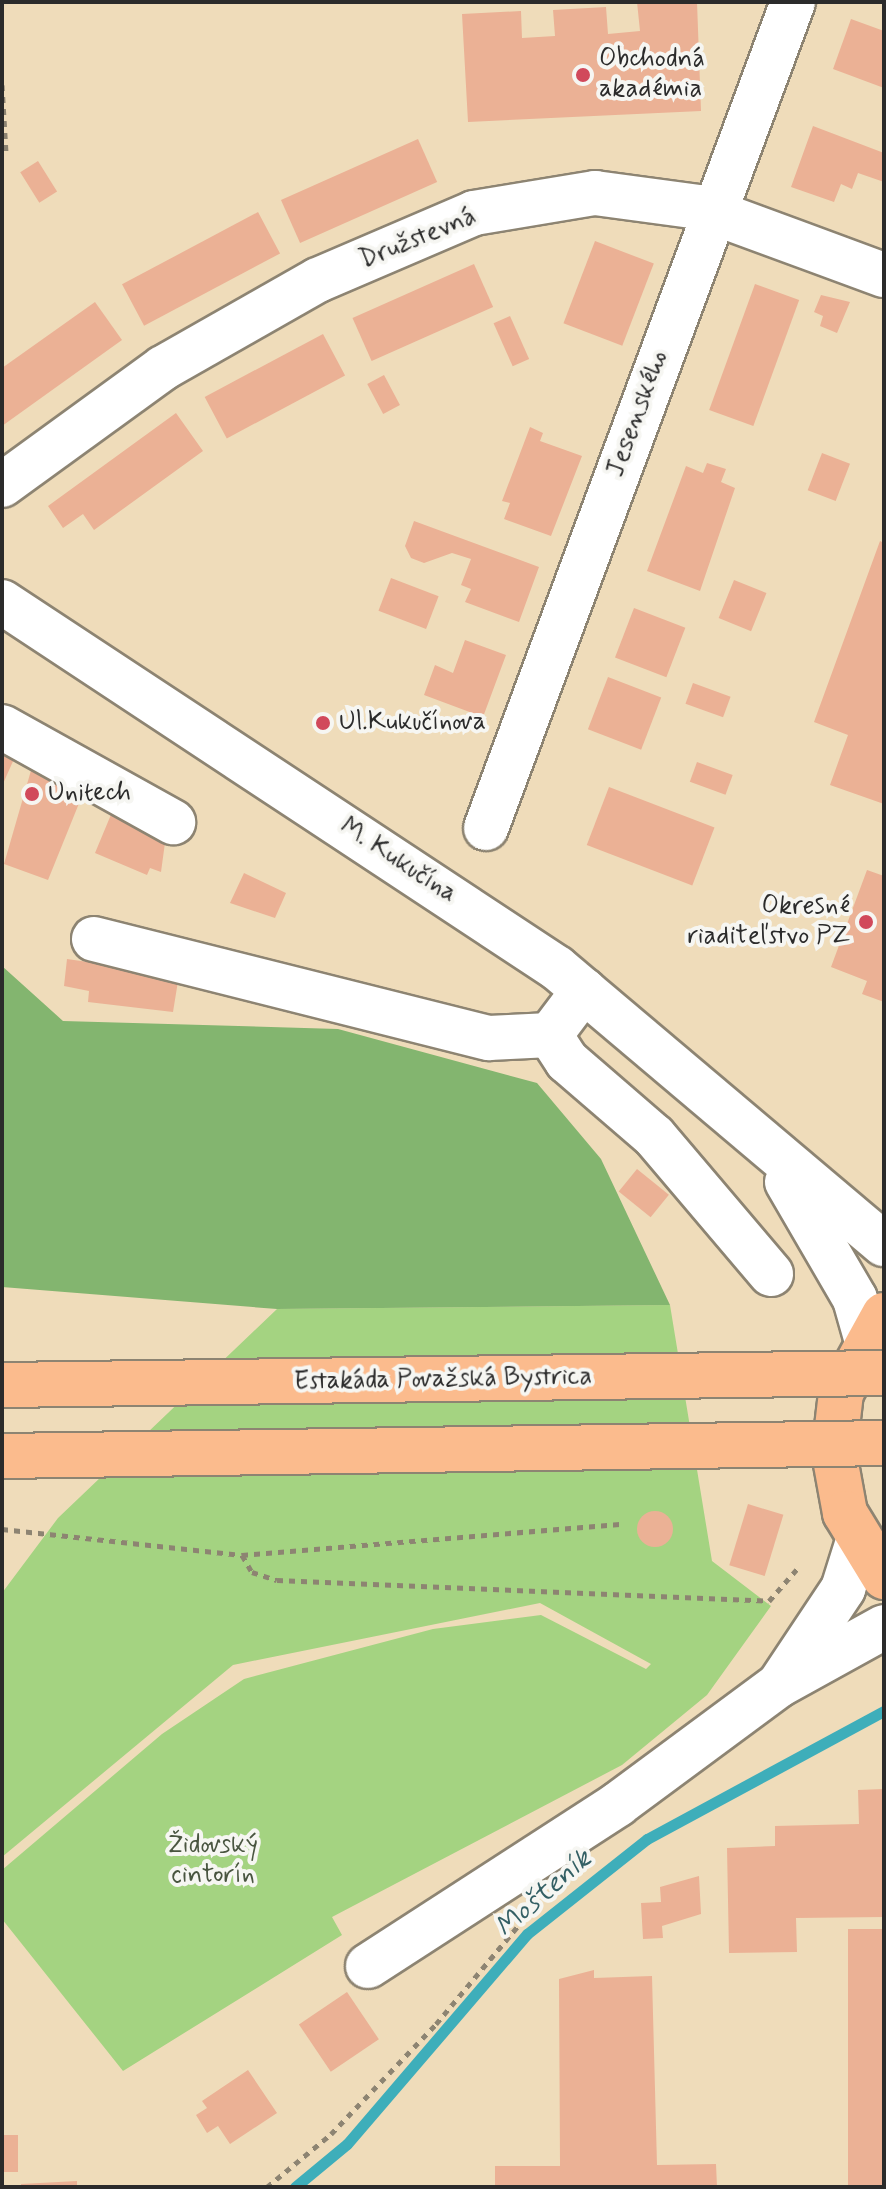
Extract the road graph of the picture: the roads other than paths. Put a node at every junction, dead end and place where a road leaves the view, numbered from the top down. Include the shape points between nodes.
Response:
1 (793, 2) edge
2 (713, 209) junction
3 (884, 275) edge
4 (2, 485) edge
5 (2, 602) edge
6 (2, 727) edge
7 (173, 822) dead end
8 (486, 828) dead end
9 (94, 939) dead end
10 (584, 990) junction
11 (550, 1035) junction
12 (769, 1153) junction
13 (884, 1244) edge
14 (771, 1274) dead end
15 (878, 1342) edge
16 (2, 1385) edge
17 (884, 1443) edge
18 (2, 1456) edge
19 (858, 1541) junction
20 (884, 1577) edge
21 (884, 1627) edge
22 (779, 1685) junction
23 (368, 1966) dead end

1 - 2 street, Jesenského
2 - 3 street, Družstevná
2 - 4 street, Družstevná via 595,193 474,213 318,280 163,368
2 - 8 street, Jesenského
5 - 10 street, M. Kukučína
6 - 7 street
9 - 11 street via 489,1038
10 - 11 street
10 - 12 street, M. Kukučína via 696,1078
11 - 14 street via 567,1061 654,1136
12 - 13 street, M. Kukučína
12 - 15 street, M. Kukučína
15 - 16 main road, Estakáda Považská Bystrica, bridge
15 - 19 main road via 835,1422 837,1484
17 - 18 main road, bridge
19 - 20 main road
19 - 22 street via 843,1589
21 - 22 street
22 - 23 street via 618,1804

